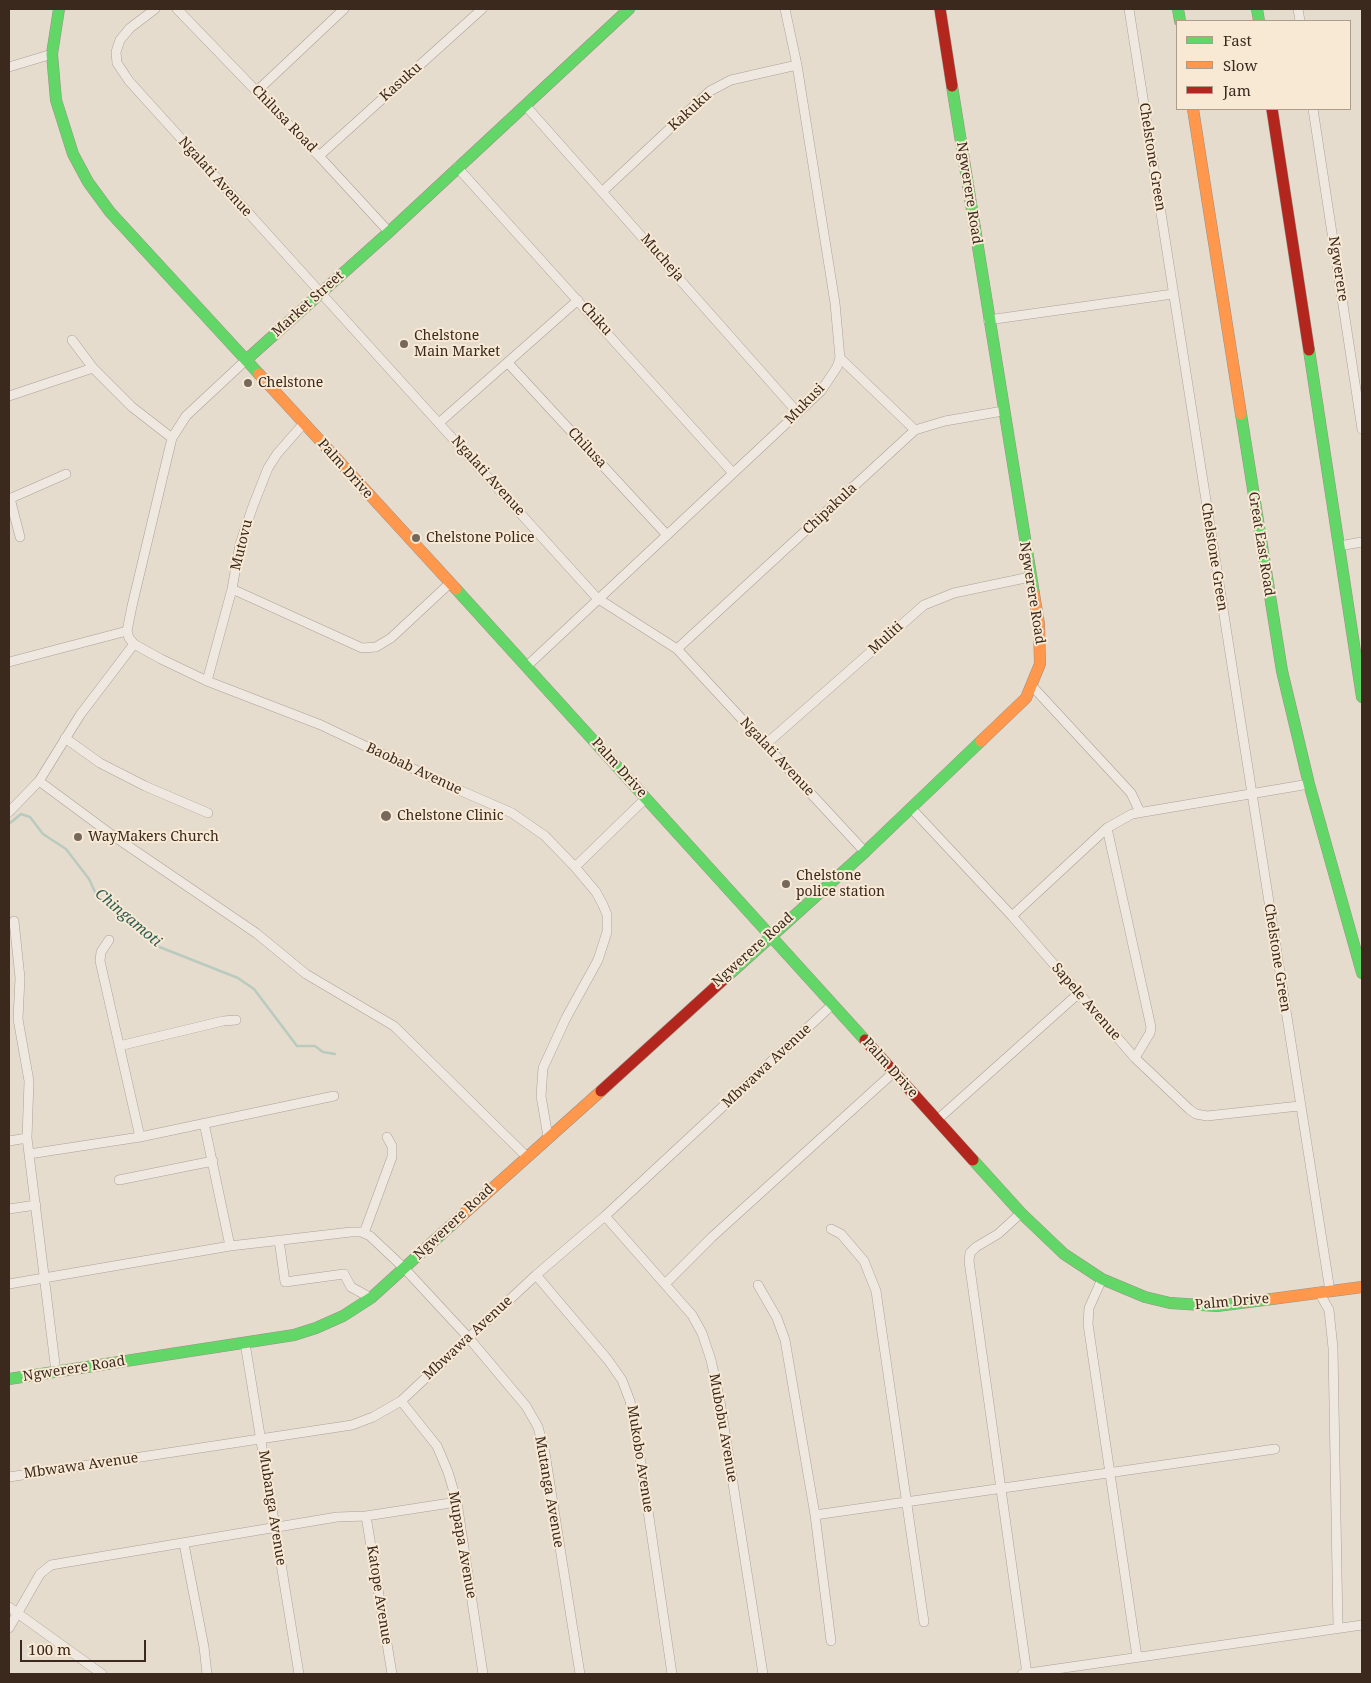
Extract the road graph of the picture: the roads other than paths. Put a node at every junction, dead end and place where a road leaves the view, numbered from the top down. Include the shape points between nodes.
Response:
1 (59, 9) edge
2 (155, 9) edge
3 (177, 9) edge
4 (344, 9) edge
5 (482, 9) edge
6 (629, 9) edge
7 (785, 9) edge
8 (940, 9) edge
9 (1129, 9) edge
10 (52, 54) junction
11 (797, 65) junction
12 (9, 67) edge
13 (257, 91) junction
14 (526, 105) junction
15 (1193, 110) edge
16 (1272, 110) edge
17 (1313, 110) edge
18 (319, 156) junction
19 (457, 167) junction
20 (603, 191) junction
21 (389, 232) junction
22 (321, 292) junction
23 (1173, 294) junction
24 (578, 300) junction
25 (988, 320) junction
26 (72, 340) dead end
27 (840, 358) junction
28 (246, 360) junction
29 (508, 363) junction
30 (93, 368) junction
31 (9, 396) edge
32 (1003, 411) junction
33 (798, 413) junction
34 (440, 422) junction
35 (304, 423) junction
36 (1362, 429) edge
37 (915, 430) junction
38 (172, 438) junction
39 (734, 473) junction
40 (66, 474) dead end
41 (10, 498) edge
42 (666, 534) junction
43 (20, 537) dead end
44 (1362, 542) edge
45 (1339, 546) junction
46 (1030, 577) junction
47 (449, 584) junction
48 (232, 589) junction
49 (597, 598) junction
50 (127, 631) junction
51 (134, 644) junction
52 (677, 649) junction
53 (9, 662) edge
54 (526, 666) junction
55 (207, 680) junction
56 (1032, 686) junction
57 (1362, 697) edge
58 (65, 738) junction
59 (766, 744) junction
60 (39, 781) junction
61 (1309, 784) junction
62 (1252, 793) junction
63 (646, 798) junction
64 (910, 808) junction
65 (9, 812) edge
66 (1140, 812) junction
67 (208, 813) dead end
68 (1108, 828) junction
69 (864, 852) junction
70 (575, 867) junction
71 (1012, 916) junction
72 (14, 921) dead end
73 (770, 935) junction
74 (108, 940) dead end
75 (1362, 973) edge
76 (1079, 993) junction
77 (832, 1006) junction
78 (14, 1018) edge
79 (236, 1020) dead end
80 (119, 1046) junction
81 (1135, 1058) junction
82 (894, 1072) junction
83 (334, 1096) dead end
84 (1299, 1106) junction
85 (937, 1120) junction
86 (204, 1123) junction
87 (140, 1137) junction
88 (387, 1137) dead end
89 (548, 1137) junction
90 (27, 1138) junction
91 (9, 1141) edge
92 (30, 1154) junction
93 (526, 1156) junction
94 (213, 1161) junction
95 (119, 1180) dead end
96 (36, 1205) junction
97 (9, 1209) edge
98 (1021, 1213) junction
99 (605, 1216) junction
100 (831, 1229) dead end
101 (364, 1233) junction
102 (279, 1240) junction
103 (230, 1246) junction
104 (404, 1268) junction
105 (536, 1275) junction
106 (46, 1279) junction
107 (1102, 1279) junction
108 (666, 1283) junction
109 (9, 1284) edge
110 (758, 1284) dead end
111 (1362, 1287) edge
112 (1325, 1292) junction
113 (370, 1298) junction
114 (468, 1338) junction
115 (245, 1343) junction
116 (56, 1372) junction
117 (9, 1379) edge
118 (401, 1401) junction
119 (261, 1440) junction
120 (1275, 1449) dead end
121 (1111, 1472) junction
122 (9, 1476) edge
123 (1002, 1488) junction
124 (457, 1502) junction
125 (907, 1502) junction
126 (815, 1515) junction
127 (366, 1516) junction
128 (275, 1528) junction
129 (184, 1544) junction
130 (9, 1608) edge
131 (18, 1614) junction
132 (924, 1622) dead end
133 (1362, 1624) edge
134 (9, 1628) edge
135 (1338, 1628) junction
136 (831, 1641) dead end
137 (1137, 1657) junction
138 (102, 1674) edge
139 (207, 1674) edge
140 (298, 1674) edge
141 (392, 1674) edge
142 (483, 1674) edge
143 (580, 1674) edge
144 (672, 1674) edge
145 (763, 1674) edge
146 (1025, 1674) edge

1 - 10 street, Palm Drive
2 - 22 street, Ngalati Avenue via 120,40 117,63 129,81
3 - 13 street, Chilusa Road
4 - 13 street
5 - 18 street, Kasuku
6 - 14 street, Market Street
7 - 11 street
8 - 25 street, Ngwerere Road
9 - 23 street, Chelstone Green
10 - 12 street
10 - 28 street, Palm Drive via 56,100 62,124 88,182 110,212
11 - 20 street, Kakuku via 731,80 710,91
11 - 27 street via 832,285
13 - 18 street, Chilusa Road
14 - 19 street, Market Street
14 - 20 street, Mucheja
15 - 61 street, Great East Road via 1281,661
16 - 45 street
17 - 36 street, Ngwerere
18 - 21 street, Chilusa Road
19 - 21 street, Market Street
19 - 24 street, Chiku
20 - 33 street, Mucheja
21 - 22 street, Market Street
22 - 28 street, Market Street
22 - 34 street, Ngalati Avenue
23 - 25 street
23 - 62 street, Chelstone Green
24 - 29 street
24 - 39 street, Chiku
25 - 32 street, Ngwerere Road
26 - 30 street
27 - 33 street, Mukusi via 821,391
27 - 37 street
28 - 35 street, Palm Drive
28 - 38 street, Market Street via 186,416
29 - 34 street
29 - 42 street, Chilusa
30 - 31 street
30 - 38 street via 132,407
32 - 37 street, Chipakula
32 - 46 street, Ngwerere Road
33 - 39 street, Mukusi
34 - 49 street, Ngalati Avenue
35 - 47 street, Palm Drive
35 - 48 street, Mutovu via 268,468 240,544
37 - 52 street, Chipakula
38 - 50 street, Market Street
39 - 42 street, Mukusi
40 - 41 street
41 - 43 street
42 - 49 street, Mukusi
44 - 45 street
45 - 57 street
46 - 56 street, Ngwerere Road via 1041,650
46 - 59 street, Muliti via 954,593 924,605
47 - 48 street via 391,638 376,647 362,648
47 - 54 street, Palm Drive
48 - 55 street, Mutovu
49 - 52 street, Ngalati Avenue
49 - 54 street, Mukusi
50 - 51 street
50 - 53 street
51 - 55 street, Baobab Avenue
51 - 58 street
52 - 59 street, Ngalati Avenue
54 - 63 street, Palm Drive
55 - 70 street, Baobab Avenue via 321,725 512,813 545,836
56 - 64 street, Ngwerere Road via 1026,698
56 - 66 street via 1131,793
58 - 60 street
58 - 67 street via 145,786
59 - 69 street, Ngalati Avenue
60 - 65 street
60 - 93 street via 256,933 306,974 394,1026
61 - 62 street
61 - 75 street, Great East Road
62 - 66 street
62 - 84 street, Chelstone Green
63 - 70 street
63 - 73 street, Palm Drive
64 - 69 street, Ngwerere Road
64 - 71 street, Sapele Avenue
66 - 68 street
68 - 71 street
68 - 81 street via 1151,1027
69 - 73 street, Ngwerere Road
70 - 89 street, Baobab Avenue via 603,904 607,932 598,960 543,1068 541,1096
71 - 76 street, Sapele Avenue
72 - 78 street via 20,978
73 - 77 street, Palm Drive
73 - 89 street, Ngwerere Road
74 - 80 street via 100,961
76 - 81 street, Sapele Avenue
76 - 85 street
77 - 82 street, Palm Drive
77 - 99 street, Mbwawa Avenue
78 - 90 street via 28,1080
79 - 80 street
80 - 87 street
81 - 84 street, Sapele Avenue via 1189,1110 1201,1116
82 - 85 street, Palm Drive
82 - 108 street via 712,1237
83 - 86 street
84 - 112 street, Chelstone Green
85 - 98 street, Palm Drive
86 - 87 street
86 - 94 street
87 - 92 street
88 - 101 street via 392,1146 392,1157
89 - 93 street, Ngwerere Road
90 - 91 street
90 - 92 street
92 - 96 street
93 - 104 street, Ngwerere Road
94 - 95 street
94 - 103 street
96 - 97 street
96 - 106 street
98 - 107 street, Palm Drive via 1064,1254
98 - 123 street via 998,1234 976,1247 970,1253 969,1261
99 - 105 street, Mbwawa Avenue
99 - 108 street, Mubobu Avenue
100 - 125 street via 841,1234 854,1248 874,1284
101 - 102 street
101 - 104 street, Mutanga Avenue
102 - 103 street
102 - 113 street via 285,1282 344,1274 351,1287
103 - 106 street
104 - 113 street, Ngwerere Road
104 - 114 street, Mutanga Avenue
105 - 114 street, Mbwawa Avenue
105 - 144 street, Mukobo Avenue via 608,1360 622,1380 630,1401
106 - 109 street
106 - 116 street
107 - 112 street, Palm Drive via 1145,1297 1187,1306 1216,1306
107 - 121 street via 1089,1308 1088,1324
108 - 145 street, Mubobu Avenue via 692,1315 711,1360
110 - 126 street via 785,1340
111 - 112 street, Palm Drive
112 - 135 street, Chelstone Green via 1333,1348
113 - 115 street, Ngwerere Road via 343,1316 316,1328
114 - 118 street, Mbwawa Avenue
114 - 143 street, Mutanga Avenue via 526,1406 538,1427 545,1453
115 - 116 street, Ngwerere Road
115 - 119 street, Mubanga Avenue
116 - 117 street, Ngwerere Road
118 - 119 street, Mbwawa Avenue via 352,1425
118 - 124 street, Mupapa Avenue via 437,1446
119 - 122 street, Mbwawa Avenue
119 - 128 street, Mubanga Avenue
120 - 121 street
121 - 123 street
121 - 137 street
123 - 125 street
123 - 146 street
124 - 127 street
124 - 142 street, Mupapa Avenue
125 - 126 street
125 - 132 street
126 - 136 street
127 - 128 street via 337,1517
127 - 141 street, Katope Avenue
128 - 129 street
128 - 140 street, Mubanga Avenue
129 - 131 street via 51,1565 40,1574
129 - 139 street
130 - 131 street
131 - 134 street
131 - 138 street
133 - 135 street
135 - 137 street
137 - 146 street

